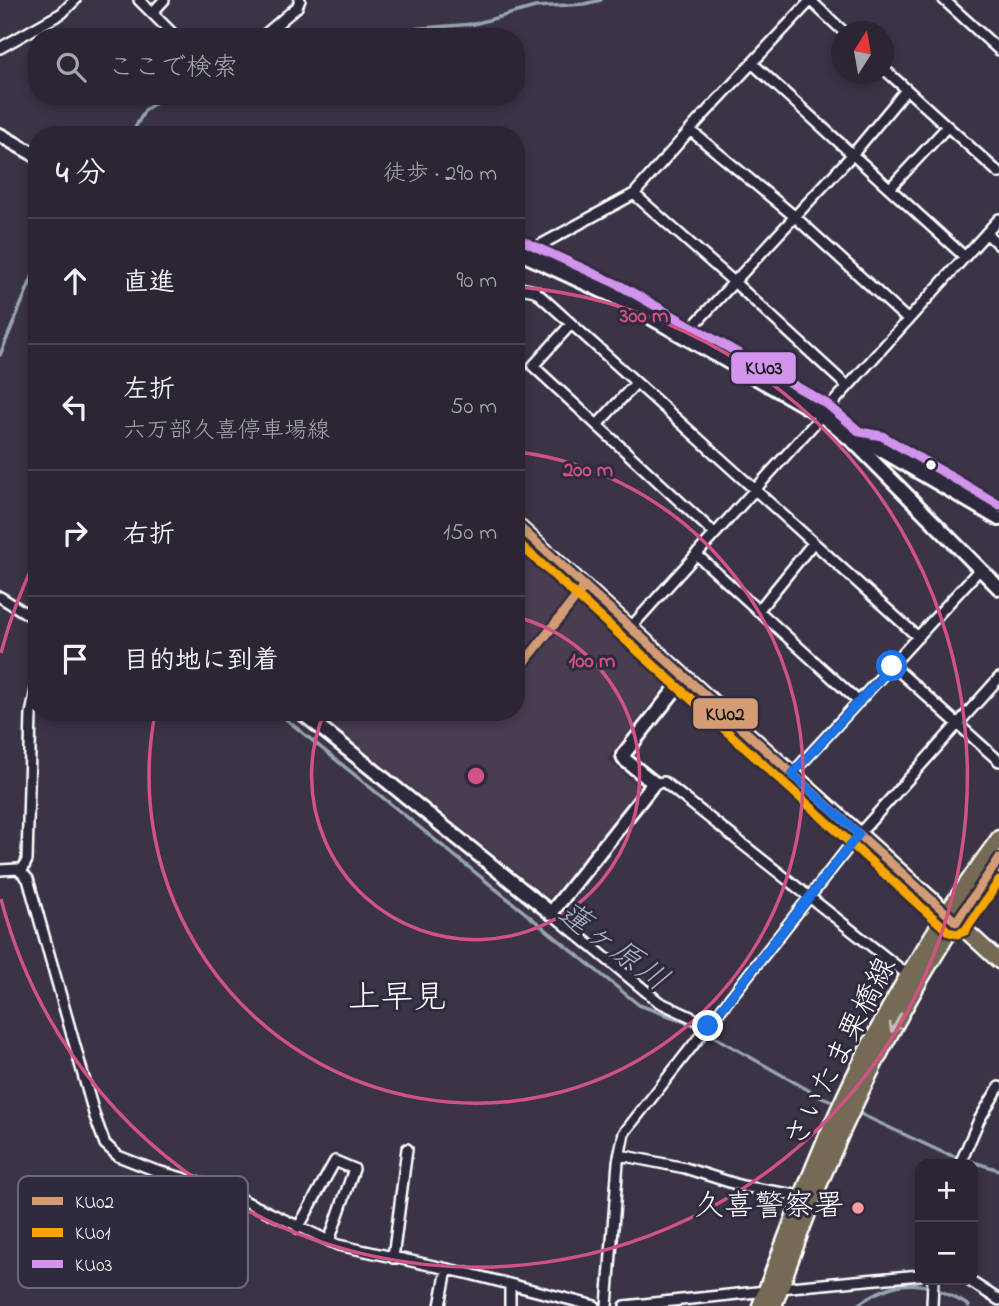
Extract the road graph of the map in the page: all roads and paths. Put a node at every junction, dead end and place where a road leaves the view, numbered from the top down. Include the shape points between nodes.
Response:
1 (75, 0) edge
2 (139, 0) edge
3 (164, 0) edge
4 (300, 0) edge
5 (811, 0) edge
6 (944, 0) edge
7 (153, 12) junction
8 (833, 21) edge
9 (35, 28) edge
10 (168, 28) edge
11 (272, 28) edge
12 (28, 32) edge
13 (0, 48) edge
14 (999, 50) edge
15 (752, 64) junction
16 (894, 79) edge
17 (906, 90) junction
18 (947, 127) junction
19 (690, 130) junction
20 (0, 135) edge
21 (28, 151) edge
22 (853, 154) junction
23 (999, 173) edge
24 (891, 187) junction
25 (634, 194) junction
26 (794, 216) junction
27 (999, 219) edge
28 (986, 233) junction
29 (999, 245) edge
30 (525, 250) edge
31 (525, 255) edge
32 (965, 257) junction
33 (734, 282) junction
34 (525, 289) edge
35 (908, 320) junction
36 (571, 324) junction
37 (684, 336) junction
38 (636, 383) junction
39 (847, 386) junction
40 (821, 415) junction
41 (597, 425) junction
42 (855, 443) junction
43 (754, 490) junction
44 (999, 519) edge
45 (525, 532) edge
46 (715, 534) junction
47 (813, 543) junction
48 (696, 554) junction
49 (980, 569) junction
50 (999, 588) edge
51 (0, 597) edge
52 (758, 611) junction
53 (28, 614) edge
54 (631, 627) junction
55 (918, 637) junction
56 (892, 666) junction
57 (685, 677) junction
58 (999, 678) edge
59 (859, 702) junction
60 (31, 721) edge
61 (312, 721) edge
62 (958, 724) junction
63 (999, 761) edge
64 (792, 774) junction
65 (654, 783) junction
66 (859, 834) junction
67 (999, 838) edge
68 (999, 859) edge
69 (0, 870) edge
70 (22, 871) junction
71 (808, 896) junction
72 (551, 913) junction
73 (952, 917) junction
74 (999, 961) edge
75 (908, 975) junction
76 (707, 1026) junction
77 (999, 1087) edge
78 (407, 1149) dead end
79 (620, 1155) junction
80 (962, 1159) edge
81 (176, 1176) edge
82 (802, 1196) junction
83 (248, 1203) edge
84 (298, 1228) junction
85 (329, 1241) junction
86 (393, 1258) junction
87 (447, 1269) junction
88 (915, 1275) edge
89 (510, 1285) junction
90 (933, 1285) edge
91 (976, 1285) edge
92 (780, 1288) junction
93 (765, 1291) junction
94 (999, 1300) edge
95 (440, 1306) edge
96 (510, 1306) edge
97 (595, 1306) edge
98 (607, 1306) edge
99 (625, 1306) edge
100 (760, 1306) edge
101 (774, 1306) edge
102 (932, 1306) edge

1 - 9 street
2 - 7 street
3 - 7 street
4 - 11 street
5 - 8 street
5 - 15 street
6 - 14 street
7 - 10 street
12 - 13 street
15 - 19 street
15 - 22 street
16 - 17 street
17 - 18 street
17 - 22 street
18 - 23 street
18 - 24 street
19 - 25 street
19 - 26 street
20 - 21 street
22 - 24 street
22 - 26 street
24 - 32 street
25 - 30 street
25 - 33 street
26 - 33 street
26 - 35 street
27 - 28 street
28 - 29 street
28 - 32 street
31 - 37 street via 602,290
32 - 35 street
33 - 37 street
33 - 39 street
34 - 36 street via 535,291
35 - 39 street
36 - 38 street
36 - 41 street via 533,366
37 - 40 street
38 - 41 street
38 - 43 street
39 - 40 street
40 - 42 street
40 - 43 street
41 - 46 street
42 - 44 street via 876,447
42 - 49 street
43 - 46 street
43 - 47 street
45 - 54 street
46 - 48 street
47 - 52 street
47 - 55 street
48 - 52 street
48 - 54 street
49 - 50 street
49 - 55 street
51 - 53 street
52 - 59 street
54 - 57 street
55 - 56 street
56 - 59 street
56 - 62 street
57 - 64 street
57 - 65 street via 623,755
58 - 62 street
59 - 64 street
60 - 70 street via 27,860
61 - 72 street
62 - 63 street
62 - 66 street
64 - 66 street
65 - 71 street via 664,782
65 - 72 street
66 - 71 street
66 - 73 street
67 - 73 main road, さいたま栗橋線
68 - 73 main road, さいたま栗橋線
69 - 70 street
70 - 81 street via 105,1144 118,1156
71 - 75 street
71 - 76 street
72 - 76 street via 659,1002
73 - 74 main road
73 - 75 main road, さいたま栗橋線
73 -> 92 main road, さいたま栗橋線 via 857,1100
75 - 82 main road, さいたま栗橋線 via 878,1027
76 - 79 street via 624,1133
77 - 80 street
78 - 86 street
79 - 82 street
79 - 98 street
82 - 93 main road, さいたま栗橋線
83 - 84 street
84 - 85 street
84 - 85 street via 335,1161 354,1169
85 - 86 street
86 - 87 street
87 - 89 street
87 - 95 street
88 - 92 street
89 - 96 street
89 - 97 street
90 - 102 street
91 - 94 street
92 - 93 street
92 - 101 main road, さいたま栗橋線
93 - 99 street
93 - 100 main road, さいたま栗橋線

